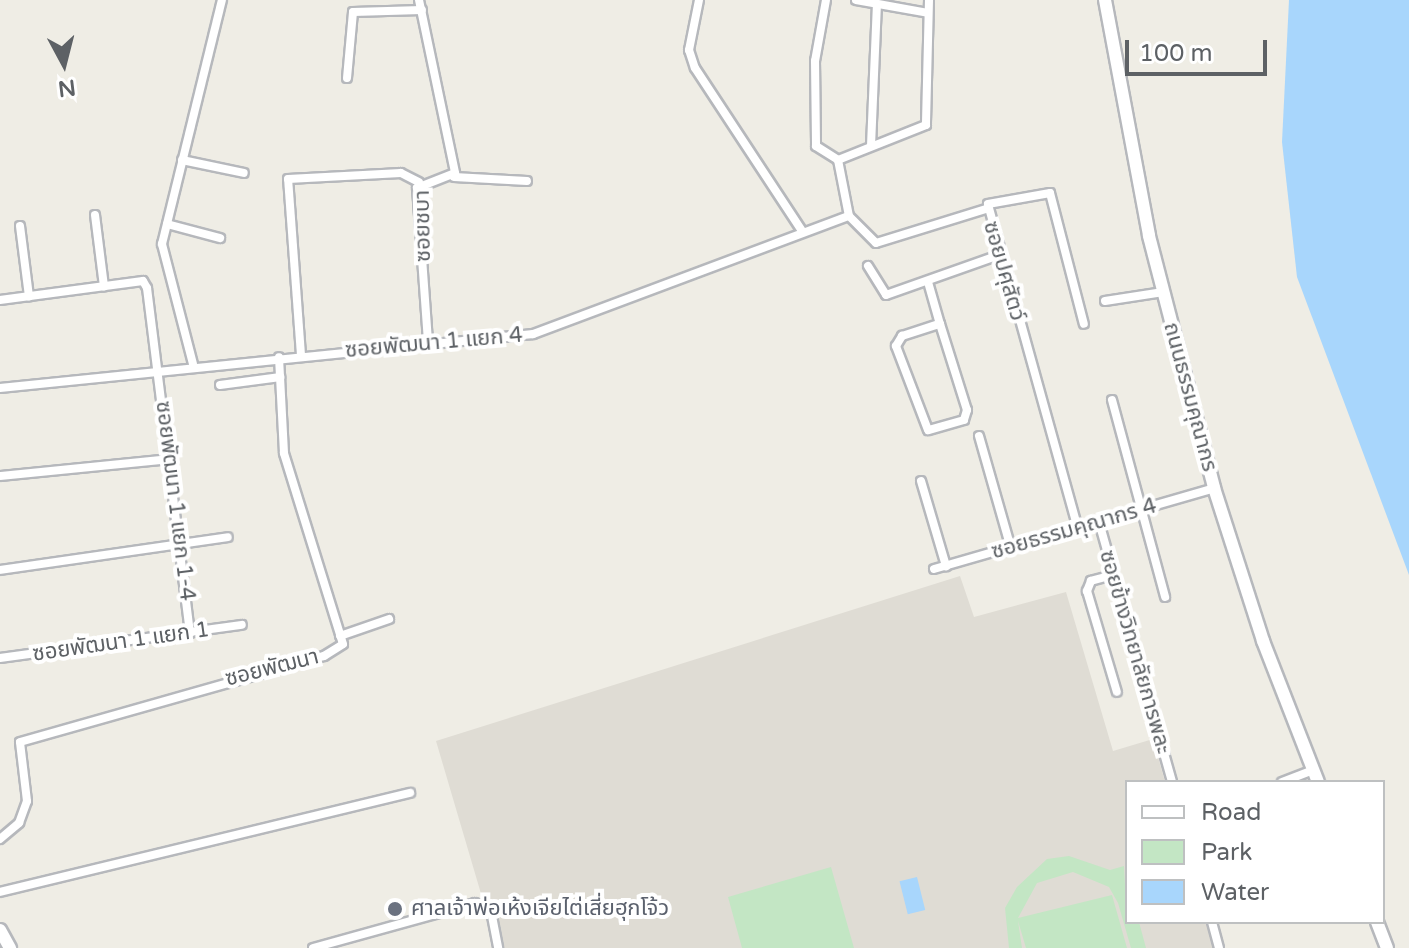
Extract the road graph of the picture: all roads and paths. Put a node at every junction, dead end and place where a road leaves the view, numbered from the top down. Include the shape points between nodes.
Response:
1 (222, 0) edge
2 (419, 0) edge
3 (699, 0) edge
4 (826, 0) edge
5 (856, 0) edge
6 (929, 0) edge
7 (1105, 0) edge
8 (877, 4) junction
9 (422, 10) junction
10 (928, 13) junction
11 (347, 78) dead end
12 (871, 146) junction
13 (182, 160) junction
14 (838, 160) junction
15 (244, 173) dead end
16 (454, 177) junction
17 (527, 181) dead end
18 (419, 182) junction
19 (986, 209) junction
20 (95, 215) dead end
21 (849, 216) junction
22 (167, 224) junction
23 (20, 226) dead end
24 (802, 231) junction
25 (220, 238) dead end
26 (999, 255) junction
27 (868, 266) dead end
28 (928, 282) junction
29 (104, 286) junction
30 (1163, 292) junction
31 (29, 296) junction
32 (0, 300) edge
33 (1105, 301) dead end
34 (940, 324) junction
35 (1084, 324) dead end
36 (428, 342) junction
37 (301, 355) junction
38 (279, 357) junction
39 (193, 364) junction
40 (158, 369) junction
41 (280, 377) junction
42 (220, 385) dead end
43 (0, 388) edge
44 (1112, 400) dead end
45 (979, 436) dead end
46 (169, 459) junction
47 (0, 476) edge
48 (921, 481) dead end
49 (1214, 488) junction
50 (1140, 511) junction
51 (1099, 522) junction
52 (1078, 529) junction
53 (228, 537) dead end
54 (182, 544) junction
55 (1011, 548) junction
56 (946, 566) junction
57 (934, 569) dead end
58 (0, 570) edge
59 (1113, 575) junction
60 (1165, 597) dead end
61 (389, 619) dead end
62 (242, 625) dead end
63 (190, 633) junction
64 (340, 636) junction
65 (0, 658) edge
66 (1117, 692) dead end
67 (1316, 776) edge
68 (1171, 780) edge
69 (1293, 780) edge
70 (410, 793) dead end
71 (0, 839) edge
72 (0, 892) edge
73 (1213, 924) edge
74 (1378, 924) edge
75 (0, 930) edge
76 (10, 948) edge
77 (313, 948) edge
78 (498, 948) edge
79 (1219, 948) edge
80 (1387, 948) edge

1 - 13 street
2 - 9 street, ซอยชบา
3 - 24 street via 689,50 695,68
4 - 14 street via 815,61 816,146
5 - 8 street
6 - 10 street
7 - 30 street, ถนนธรรมคุณากร
8 - 10 street
8 - 12 street
9 - 11 street via 353,12
9 - 16 street, ซอยชบา
10 - 12 street via 926,125
12 - 14 street
13 - 15 street
13 - 22 street
14 - 21 street
16 - 17 street
16 - 18 street, ซอยชบา
18 - 36 street, ซอยชบา
18 - 37 street via 401,173 288,179
19 - 21 street via 876,243
19 - 26 street, ซอยปศุสัตว์
19 - 35 street, ซอยปศุสัตว์ via 992,202 1050,193
20 - 29 street
21 - 24 street, ซอยพัฒนา 1 แยก 4
22 - 25 street
22 - 39 street via 164,260
23 - 31 street
24 - 36 street, ซอยพัฒนา 1 แยก 4 via 546,331
26 - 28 street
26 - 52 street, ซอยปศุสัตว์
27 - 28 street via 886,295
28 - 34 street
29 - 31 street
29 - 40 street, ซอยพัฒนา 1 แยก 1-4 via 143,281
30 - 33 street
30 - 49 street, ถนนธรรมคุณากร
31 - 32 street
34 - 34 street via 902,336 896,346 920,423 928,430 966,416
36 - 37 street, ซอยพัฒนา 1 แยก 4
37 - 38 street, ซอยพัฒนา 1 แยก 4
38 - 39 street, ซอยพัฒนา 1 แยก 4
38 - 41 street, ซอยพัฒนา
39 - 40 street, ซอยพัฒนา 1 แยก 4
40 - 43 street, ซอยพัฒนา 1 แยก 4
40 - 46 street, ซอยพัฒนา 1 แยก 1-4
41 - 42 street
41 - 64 street, ซอยพัฒนา via 284,453
44 - 50 street
45 - 55 street
46 - 47 street
46 - 54 street, ซอยพัฒนา 1 แยก 1-4
48 - 56 street
49 - 50 street, ซอยธรรมคุณากร 4
49 - 67 street, ถนนธรรมคุณากร
50 - 51 street, ซอยธรรมคุณากร 4
50 - 60 street
51 - 52 street, ซอยธรรมคุณากร 4
51 - 59 street, ซอยข้างวิทยาลัยการพละ
52 - 55 street, ซอยธรรมคุณากร 4
53 - 54 street
54 - 58 street
54 - 63 street, ซอยพัฒนา 1 แยก 1-4
55 - 56 street, ซอยธรรมคุณากร 4
56 - 57 street, ซอยธรรมคุณากร 4
59 - 66 street via 1091,581 1087,591
59 - 68 street, ซอยข้างวิทยาลัยการพละ
61 - 64 street
62 - 63 street, ซอยพัฒนา 1 แยก 1
63 - 65 street, ซอยพัฒนา 1 แยก 1
64 - 71 street, ซอยพัฒนา via 343,644 324,656 20,742 27,801 19,823
67 - 69 street
70 - 72 street
73 - 79 street
74 - 80 street
75 - 76 street
77 - 78 street via 475,903 491,911

